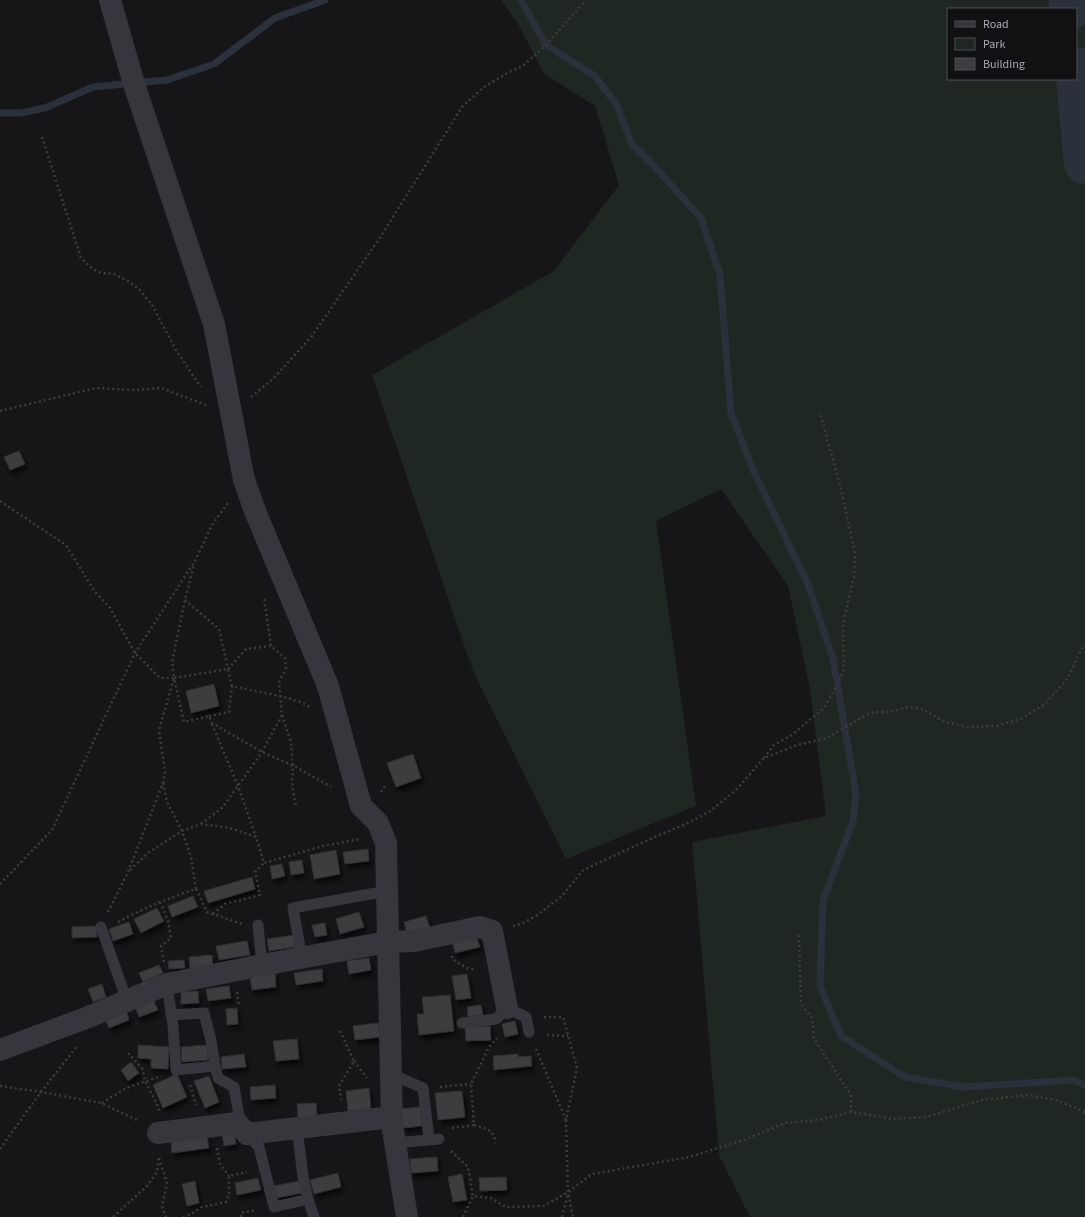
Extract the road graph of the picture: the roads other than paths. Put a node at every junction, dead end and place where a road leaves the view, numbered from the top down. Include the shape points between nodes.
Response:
1 (110, 0) edge
2 (387, 891) junction
3 (258, 925) road end
4 (101, 927) road end
5 (388, 942) junction
6 (302, 958) junction
7 (262, 965) junction
8 (167, 984) junction
9 (127, 1001) junction
10 (510, 1014) junction
11 (171, 1015) junction
12 (462, 1023) dead end
13 (529, 1032) road end
14 (0, 1050) edge
15 (215, 1066) junction
16 (391, 1074) junction
17 (392, 1116) junction
18 (297, 1128) junction
19 (244, 1131) junction
20 (158, 1132) road end
21 (395, 1143) junction
22 (308, 1199) junction
23 (314, 1217) edge
24 (407, 1217) edge

1 - 2 street via 134,84 214,324 244,480 328,686 361,806 378,823 386,843
2 - 5 street
2 - 6 lane via 293,908
3 - 7 lane
4 - 9 lane
5 - 6 street
5 - 10 street via 414,942 480,927 492,931
5 - 16 street
6 - 7 street
7 - 8 street
8 - 9 street
8 - 11 lane
9 - 14 street
10 - 12 lane
10 - 13 lane
11 - 15 lane via 204,1013
11 - 15 lane via 180,1070
15 - 19 lane via 218,1078 234,1088
16 - 17 street
16 - 21 lane via 423,1088 434,1139
17 - 18 street
17 - 21 street
18 - 19 street
18 - 22 lane via 302,1177
19 - 20 street via 236,1123
19 - 22 lane via 259,1147 274,1207
21 - 24 street
22 - 23 lane

